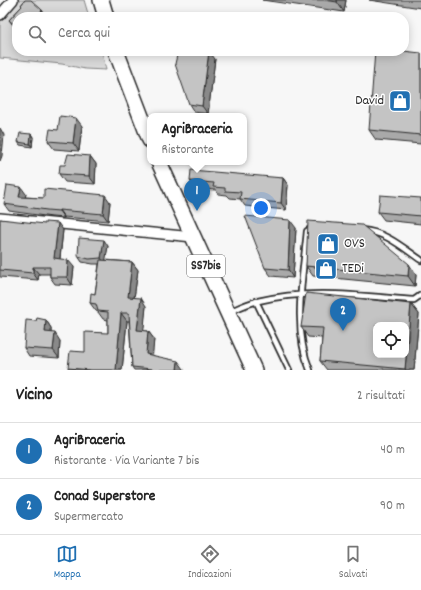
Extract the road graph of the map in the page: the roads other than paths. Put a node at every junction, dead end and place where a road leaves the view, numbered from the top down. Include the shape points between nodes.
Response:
1 (13, 0) edge
2 (101, 0) edge
3 (105, 12) edge
4 (0, 15) edge
5 (118, 56) edge
6 (147, 132) edge
7 (160, 165) edge
8 (0, 218) edge
9 (318, 226) edge
10 (354, 229) edge
11 (193, 237) junction
12 (421, 260) edge
13 (301, 295) junction
14 (421, 295) edge
15 (256, 301) junction
16 (228, 313) junction
17 (254, 370) edge
18 (289, 370) edge
19 (310, 370) edge

1 - 4 street
2 - 3 main road
5 - 6 main road
7 - 11 main road, SS7bis
8 - 11 street
9 - 13 lane via 307,231
10 - 12 lane via 380,233
11 - 16 main road, SS7bis
13 - 14 lane via 414,300
13 - 15 lane
13 - 19 lane via 302,349
15 - 16 lane
15 - 18 lane
16 - 17 main road, SS7bis

